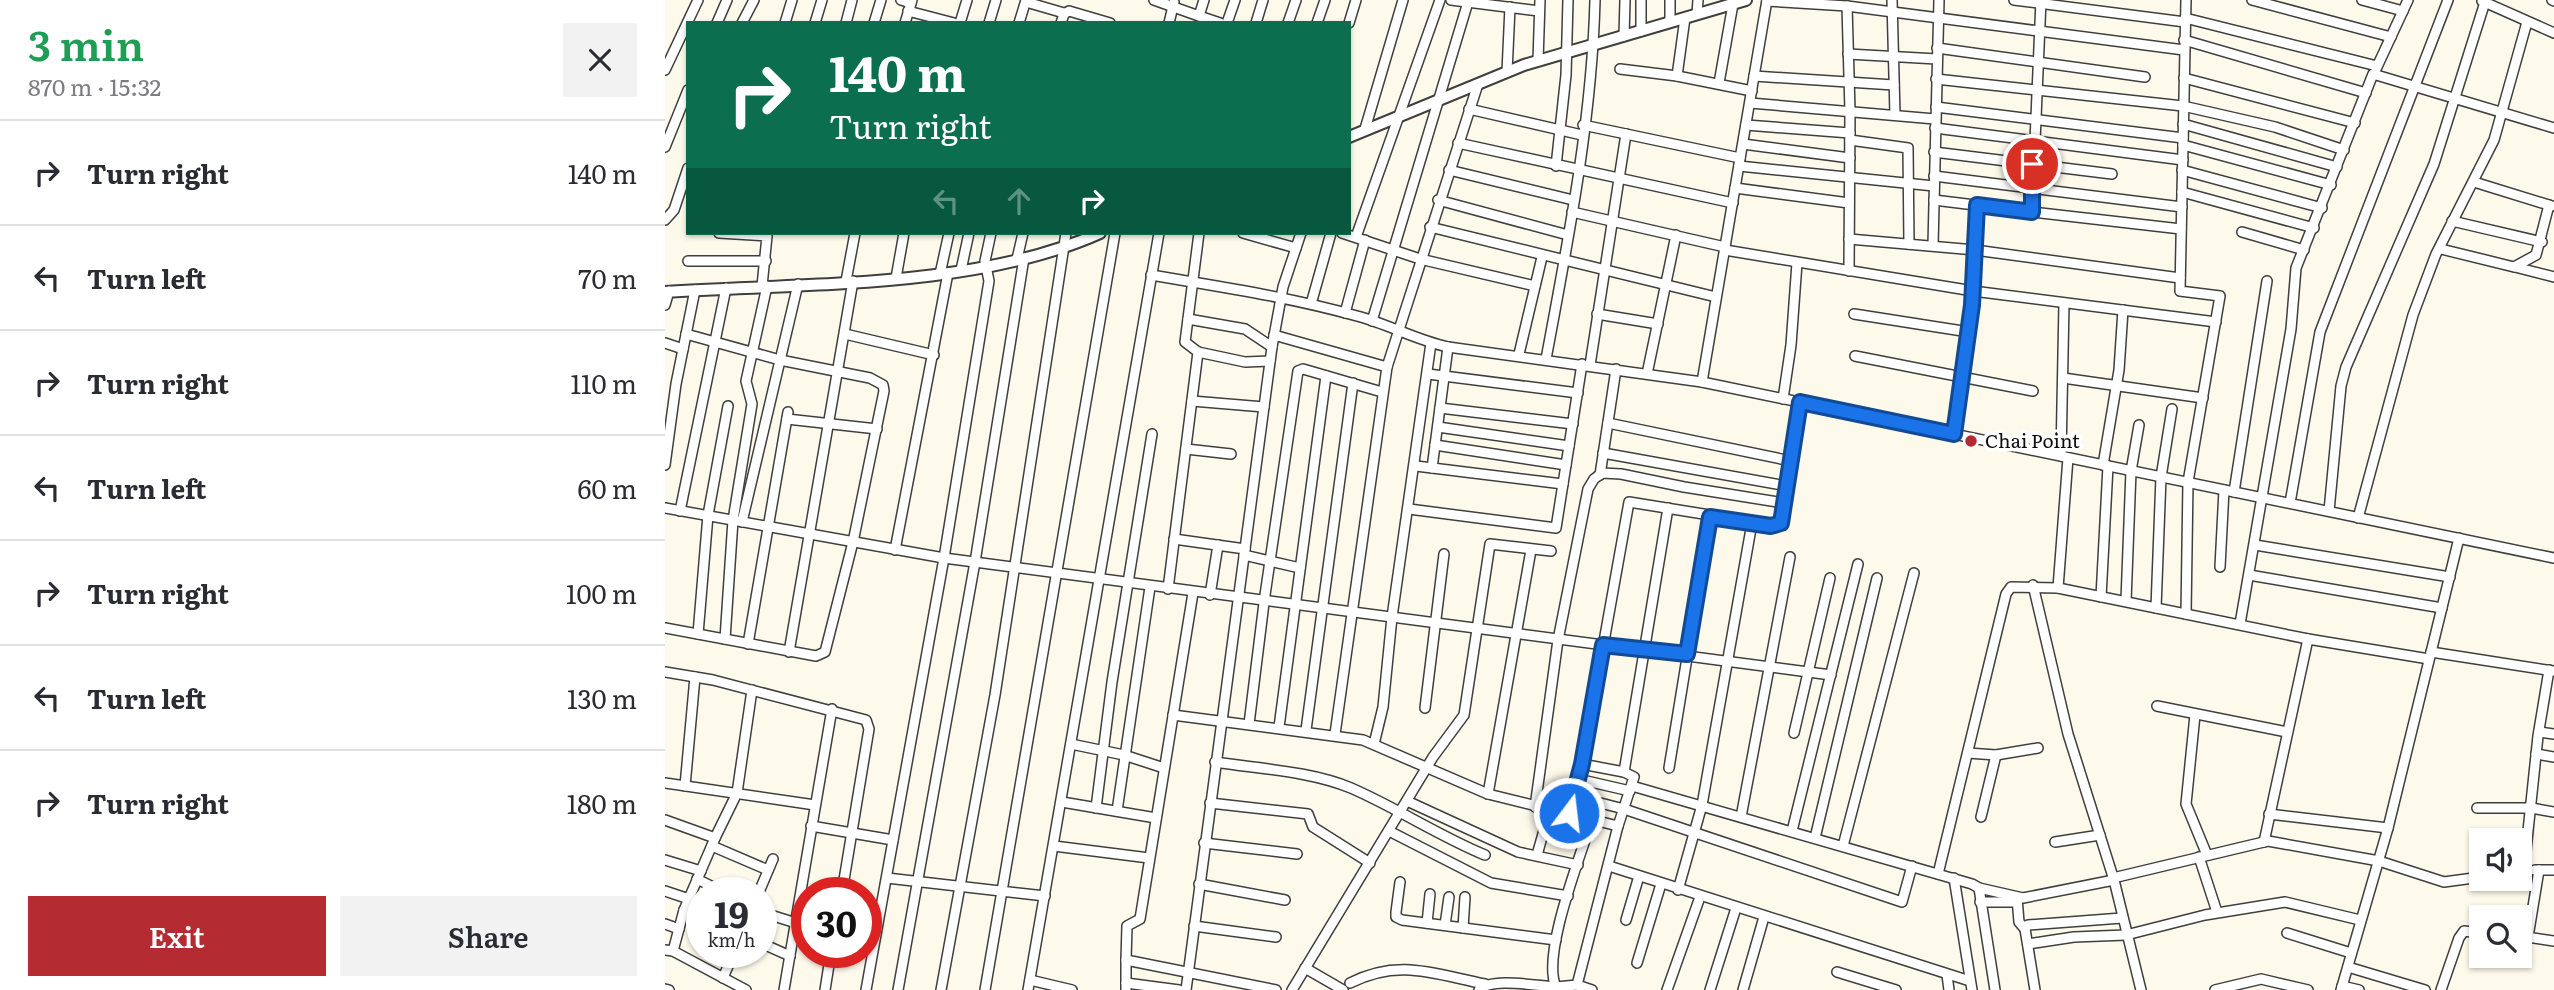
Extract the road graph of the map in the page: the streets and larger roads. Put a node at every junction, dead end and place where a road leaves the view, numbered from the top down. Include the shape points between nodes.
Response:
1 (698, 0) edge
2 (727, 0) edge
3 (754, 0) edge
4 (792, 0) edge
5 (822, 0) edge
6 (852, 0) edge
7 (881, 0) edge
8 (901, 0) edge
9 (967, 0) edge
10 (996, 0) edge
11 (1154, 0) edge
12 (1204, 0) edge
13 (1235, 0) edge
14 (1263, 0) edge
15 (1296, 0) edge
16 (1325, 0) edge
17 (1356, 0) edge
18 (1403, 0) edge
19 (1440, 0) edge
20 (1451, 0) edge
21 (1540, 0) edge
22 (1568, 0) edge
23 (1595, 0) edge
24 (1625, 0) edge
25 (1641, 0) edge
26 (1670, 0) edge
27 (1698, 0) edge
28 (1746, 0) edge
29 (1767, 0) edge
30 (1892, 0) edge
31 (1938, 0) edge
32 (2014, 0) edge
33 (2186, 0) edge
34 (2252, 0) edge
35 (2362, 0) edge
36 (2408, 0) edge
37 (2448, 0) edge
38 (1026, 1) edge
39 (2483, 1) edge
40 (1468, 2) junction
41 (2041, 2) edge
42 (1174, 3) edge
43 (1728, 3) edge
44 (911, 5) edge
45 (1847, 6) junction
46 (1510, 7) junction
47 (1539, 11) junction
48 (2403, 11) junction
49 (1892, 12) junction
50 (1697, 14) junction
51 (1199, 16) junction
52 (1062, 18) edge
53 (1685, 18) junction
54 (1938, 18) junction
55 (1091, 20) edge
56 (2185, 20) junction
57 (688, 21) edge
58 (718, 21) edge
59 (743, 21) edge
60 (786, 21) edge
61 (816, 21) edge
62 (847, 21) edge
63 (875, 21) edge
64 (949, 21) edge
65 (961, 21) edge
66 (990, 21) edge
67 (1020, 21) edge
68 (1170, 21) edge
69 (1214, 21) edge
70 (1228, 21) edge
71 (1257, 21) edge
72 (1289, 21) edge
73 (1318, 21) edge
74 (1350, 21) edge
75 (1670, 22) junction
76 (2527, 22) junction
77 (686, 25) edge
78 (1641, 31) junction
79 (2039, 32) junction
80 (2554, 33) edge
81 (1624, 36) junction
82 (2391, 37) junction
83 (1594, 45) junction
84 (2184, 45) junction
85 (1937, 48) junction
86 (1568, 52) junction
87 (1848, 54) junction
88 (1894, 57) junction
89 (1937, 59) junction
90 (1538, 61) junction
91 (2038, 63) junction
92 (1620, 69) dead end
93 (665, 70) edge
94 (2375, 70) junction
95 (1507, 72) junction
96 (1677, 76) junction
97 (1755, 76) junction
98 (2145, 76) dead end
99 (2184, 78) junction
100 (1937, 79) junction
101 (1719, 83) junction
102 (1478, 84) junction
103 (1849, 84) junction
104 (1894, 85) junction
105 (2414, 86) junction
106 (2036, 90) junction
107 (1752, 91) junction
108 (2366, 93) junction
109 (686, 95) edge
110 (2454, 98) junction
111 (1439, 100) junction
112 (1750, 103) junction
113 (2183, 106) junction
114 (1936, 107) junction
115 (1469, 109) junction
116 (1850, 111) junction
117 (2501, 112) junction
118 (1401, 115) junction
119 (1895, 115) junction
120 (2035, 121) junction
121 (1935, 123) junction
122 (2355, 123) junction
123 (2183, 124) junction
124 (1746, 125) junction
125 (2554, 128) edge
126 (1365, 129) junction
127 (1560, 130) junction
128 (1583, 130) junction
129 (1626, 134) junction
130 (1352, 136) edge
131 (1850, 136) junction
132 (2034, 141) junction
133 (2183, 142) junction
134 (1458, 143) junction
135 (1743, 144) junction
136 (665, 147) edge
137 (2344, 150) junction
138 (1934, 152) junction
139 (1850, 158) junction
140 (1740, 162) junction
141 (2032, 164) junction
142 (2183, 165) junction
143 (1556, 166) junction
144 (2337, 167) junction
145 (1448, 170) junction
146 (1577, 171) junction
147 (686, 174) edge
148 (2112, 174) dead end
149 (1621, 178) junction
150 (1850, 179) junction
151 (1934, 181) junction
152 (2474, 182) junction
153 (1910, 184) junction
154 (2331, 184) junction
155 (1735, 188) junction
156 (2032, 189) junction
157 (2182, 192) junction
158 (1439, 200) junction
159 (1573, 200) junction
160 (1934, 200) junction
161 (1849, 203) junction
162 (676, 204) junction
163 (686, 204) edge
164 (1733, 204) junction
165 (1977, 205) junction
166 (2551, 206) edge
167 (2182, 207) junction
168 (2322, 208) junction
169 (1572, 212) junction
170 (2032, 212) junction
171 (665, 220) edge
172 (1613, 221) junction
173 (2452, 221) junction
174 (1430, 227) junction
175 (2314, 228) junction
176 (2181, 229) junction
177 (2242, 232) dead end
178 (1568, 234) junction
179 (751, 235) edge
180 (855, 235) edge
181 (904, 235) edge
182 (949, 235) edge
183 (969, 235) edge
184 (991, 235) edge
185 (1023, 235) edge
186 (1066, 235) edge
187 (1095, 235) edge
188 (1115, 235) edge
189 (1159, 235) edge
190 (1199, 235) edge
191 (1250, 235) edge
192 (1300, 235) edge
193 (1330, 235) edge
194 (1348, 235) edge
195 (1676, 236) junction
196 (1361, 239) junction
197 (1849, 239) junction
198 (2542, 242) junction
199 (1909, 244) junction
200 (1933, 246) junction
201 (1063, 248) junction
202 (1296, 248) junction
203 (1725, 248) junction
204 (2441, 249) junction
205 (1394, 250) junction
206 (1975, 250) junction
207 (2304, 250) junction
208 (1542, 257) junction
209 (1020, 258) junction
210 (1420, 259) junction
211 (688, 261) dead end
212 (766, 261) junction
213 (1564, 261) junction
214 (1797, 263) junction
215 (985, 267) junction
216 (2514, 267) junction
217 (961, 270) junction
218 (1603, 270) junction
219 (1849, 271) junction
220 (944, 274) junction
221 (1151, 275) junction
222 (2554, 276) edge
223 (896, 278) junction
224 (2180, 278) junction
225 (850, 281) junction
226 (2267, 281) dead end
227 (1192, 282) junction
228 (798, 284) junction
229 (1667, 285) junction
230 (765, 286) junction
231 (1535, 286) junction
232 (726, 288) junction
233 (695, 290) junction
234 (1973, 291) junction
235 (667, 292) edge
236 (1281, 296) junction
237 (1716, 297) junction
238 (2064, 303) junction
239 (1311, 304) junction
240 (665, 305) edge
241 (2123, 310) junction
242 (1345, 313) junction
243 (1597, 314) junction
244 (1854, 314) dead end
245 (1188, 319) junction
246 (1371, 321) junction
247 (2215, 322) junction
248 (1658, 324) junction
249 (1398, 332) junction
250 (1969, 332) junction
251 (686, 334) junction
252 (845, 334) junction
253 (1274, 335) junction
254 (715, 342) junction
255 (665, 343) edge
256 (1431, 343) junction
257 (1272, 347) junction
258 (1448, 347) junction
259 (683, 349) junction
260 (752, 352) junction
261 (1198, 352) junction
262 (1519, 354) junction
263 (934, 355) junction
264 (1856, 356) dead end
265 (1546, 359) junction
266 (780, 360) junction
267 (1270, 361) junction
268 (1586, 365) junction
269 (1387, 368) junction
270 (1616, 369) junction
271 (839, 373) junction
272 (1428, 374) junction
273 (1647, 374) junction
274 (1963, 375) junction
275 (1326, 376) junction
276 (1445, 376) junction
277 (2063, 378) junction
278 (1702, 382) junction
279 (1353, 383) junction
280 (2117, 386) junction
281 (2033, 391) dead end
282 (1382, 392) junction
283 (1578, 393) junction
284 (2203, 398) junction
285 (1783, 399) junction
286 (1192, 401) junction
287 (1800, 402) junction
288 (753, 404) junction
289 (728, 405) dead end
290 (1264, 407) junction
291 (1440, 408) junction
292 (2172, 409) dead end
293 (767, 413) junction
294 (831, 423) junction
295 (1608, 423) junction
296 (1573, 424) junction
297 (2139, 425) dead end
298 (1438, 427) junction
299 (877, 429) junction
300 (1152, 434) dead end
301 (1954, 434) junction
302 (1436, 445) junction
303 (1569, 446) junction
304 (1186, 449) junction
305 (1603, 453) junction
306 (1231, 454) dead end
307 (2064, 457) junction
308 (1791, 461) junction
309 (665, 465) edge
310 (1566, 465) junction
311 (2106, 465) junction
312 (1416, 466) junction
313 (1432, 468) junction
314 (2131, 471) junction
315 (1600, 475) junction
316 (2161, 477) junction
317 (2188, 482) junction
318 (1563, 484) junction
319 (1787, 486) junction
320 (2229, 491) junction
321 (2264, 498) junction
322 (1784, 503) junction
323 (2290, 503) junction
324 (665, 508) edge
325 (1668, 508) junction
326 (1409, 509) junction
327 (680, 511) junction
328 (2329, 512) junction
329 (708, 516) junction
330 (1710, 517) junction
331 (2358, 517) junction
332 (737, 521) junction
333 (1752, 523) junction
334 (766, 526) junction
335 (811, 535) junction
336 (1174, 538) junction
337 (2459, 538) junction
338 (853, 542) junction
339 (1218, 545) junction
340 (2255, 545) junction
341 (895, 550) junction
342 (1531, 550) junction
343 (1551, 551) dead end
344 (1244, 552) junction
345 (1444, 554) dead end
346 (1790, 557) dead end
347 (944, 558) junction
348 (2554, 558) edge
349 (975, 562) junction
350 (1270, 562) junction
351 (1858, 564) dead end
352 (2220, 567) dead end
353 (1015, 568) junction
354 (1300, 568) junction
355 (1914, 573) dead end
356 (1057, 574) junction
357 (2249, 575) junction
358 (2450, 577) junction
359 (1830, 578) dead end
360 (1877, 578) dead end
361 (1099, 580) junction
362 (1127, 584) junction
363 (2033, 585) junction
364 (1150, 587) junction
365 (2057, 588) junction
366 (1168, 589) junction
367 (1193, 593) junction
368 (1210, 595) junction
369 (2101, 597) junction
370 (1238, 598) junction
371 (1264, 601) junction
372 (2126, 601) junction
373 (1295, 605) junction
374 (1322, 608) junction
375 (2156, 608) junction
376 (2442, 608) junction
377 (1352, 612) junction
378 (2186, 614) junction
379 (1392, 617) junction
380 (1435, 624) junction
381 (2240, 624) junction
382 (665, 628) edge
383 (1476, 629) junction
384 (698, 634) junction
385 (1519, 635) junction
386 (725, 639) junction
387 (2308, 639) junction
388 (1559, 640) junction
389 (748, 644) junction
390 (1603, 645) junction
391 (1643, 649) junction
392 (789, 652) junction
393 (1687, 654) junction
394 (2430, 656) junction
395 (1730, 660) junction
396 (1772, 665) junction
397 (1809, 670) junction
398 (2551, 671) edge
399 (665, 672) edge
400 (1831, 675) junction
401 (695, 677) junction
402 (752, 690) junction
403 (2549, 701) edge
404 (2157, 706) dead end
405 (1425, 708) dead end
406 (832, 709) junction
407 (1173, 715) junction
408 (2195, 715) junction
409 (1221, 722) junction
410 (1249, 724) junction
411 (1279, 727) junction
412 (1307, 730) junction
413 (2287, 732) junction
414 (2539, 732) junction
415 (1794, 733) dead end
416 (1335, 734) junction
417 (2554, 734) edge
418 (1071, 744) junction
419 (1374, 744) junction
420 (2038, 748) dead end
421 (1103, 751) junction
422 (1968, 753) junction
423 (1124, 754) junction
424 (2536, 754) junction
425 (1996, 755) junction
426 (2554, 757) edge
427 (1215, 762) junction
428 (1582, 764) junction
429 (1427, 767) junction
430 (1164, 768) junction
431 (1669, 768) dead end
432 (1624, 772) junction
433 (1578, 779) junction
434 (665, 783) edge
435 (685, 786) junction
436 (1631, 789) junction
437 (737, 793) junction
438 (1488, 794) junction
439 (1573, 796) junction
440 (1407, 801) junction
441 (1062, 802) junction
442 (1210, 803) junction
443 (815, 805) junction
444 (1702, 805) junction
445 (1535, 807) junction
446 (1096, 808) junction
447 (2477, 808) dead end
448 (2531, 808) junction
449 (1551, 809) junction
450 (1624, 809) junction
451 (1117, 811) junction
452 (2554, 812) edge
453 (1569, 813) junction
454 (1399, 814) junction
455 (2269, 814) junction
456 (1741, 817) junction
457 (1981, 817) dead end
458 (1156, 818) junction
459 (1592, 819) junction
460 (665, 820) edge
461 (811, 826) junction
462 (1618, 826) junction
463 (2388, 828) junction
464 (2528, 828) edge
465 (852, 831) junction
466 (1389, 831) junction
467 (1792, 831) junction
468 (1695, 833) junction
469 (2099, 835) junction
470 (1815, 838) junction
471 (894, 840) junction
472 (713, 842) junction
473 (2055, 842) dead end
474 (2264, 842) junction
475 (1204, 843) junction
476 (1054, 846) junction
477 (1843, 846) junction
478 (1297, 854) dead end
479 (1485, 855) dead end
480 (1538, 855) junction
481 (2203, 856) junction
482 (1149, 858) junction
483 (773, 859) dead end
484 (665, 860) edge
485 (2379, 861) junction
486 (1370, 863) junction
487 (1578, 865) junction
488 (1609, 866) junction
489 (1912, 866) junction
490 (768, 870) junction
491 (2532, 870) edge
492 (2539, 870) junction
493 (2554, 870) edge
494 (1938, 874) junction
495 (699, 875) junction
496 (1639, 876) junction
497 (702, 877) edge
498 (765, 877) edge
499 (803, 877) edge
500 (844, 877) edge
501 (887, 878) junction
502 (1954, 878) junction
503 (2114, 879) junction
504 (2469, 879) edge
505 (918, 882) junction
506 (1400, 882) dead end
507 (1199, 884) junction
508 (1661, 884) junction
509 (962, 886) junction
510 (1979, 888) junction
511 (1678, 890) junction
512 (665, 891) edge
513 (1003, 892) junction
514 (1430, 894) dead end
515 (1045, 896) junction
516 (1569, 896) junction
517 (1448, 897) dead end
518 (1465, 897) dead end
519 (1700, 897) junction
520 (686, 898) edge
521 (2017, 899) junction
522 (1285, 900) dead end
523 (1980, 902) junction
524 (2531, 905) edge
525 (686, 906) edge
526 (1736, 908) junction
527 (684, 910) joint
528 (2217, 912) junction
529 (1764, 917) junction
530 (2122, 918) junction
531 (1626, 920) dead end
532 (2360, 920) junction
533 (1427, 923) junction
534 (665, 925) edge
535 (1445, 925) junction
536 (1194, 926) junction
537 (1462, 928) junction
538 (679, 929) junction
539 (2025, 929) junction
540 (2469, 932) edge
541 (2287, 933) dead end
542 (2126, 935) junction
543 (1276, 937) dead end
544 (2532, 938) edge
545 (1556, 940) junction
546 (2554, 941) edge
547 (2028, 944) junction
548 (669, 950) edge
549 (777, 950) edge
550 (791, 950) edge
551 (2351, 953) junction
552 (790, 956) junction
553 (1126, 960) junction
554 (1637, 963) dead end
555 (2348, 967) junction
556 (727, 968) edge
557 (828, 968) edge
558 (1305, 968) junction
559 (1188, 972) junction
560 (1837, 972) dead end
561 (1947, 975) junction
562 (723, 978) junction
563 (1029, 985) edge
564 (1577, 985) junction
565 (1971, 986) edge
566 (1126, 987) edge
567 (1346, 987) edge
568 (1482, 987) edge
569 (2239, 987) edge
570 (1556, 988) edge
571 (2342, 988) edge
572 (746, 990) edge
573 (784, 990) edge
574 (825, 990) edge
575 (866, 990) edge
576 (898, 990) edge
577 (941, 990) edge
578 (985, 990) edge
579 (1072, 990) edge
580 (1179, 990) edge
581 (1185, 990) edge
582 (1276, 990) edge
583 (1292, 990) edge
584 (1592, 990) edge
585 (1667, 990) edge
586 (1710, 990) edge
587 (1743, 990) edge
588 (1896, 990) edge
589 (1949, 990) edge
590 (1995, 990) edge
591 (2035, 990) edge
592 (2141, 990) edge
593 (2215, 990) edge
594 (2308, 990) edge
595 (2359, 990) edge
596 (2425, 990) edge
597 (2441, 990) edge

1 - 57 street
2 - 58 street
3 - 59 street
4 - 60 street
5 - 61 street
6 - 62 street
7 - 63 street
8 - 44 street
9 - 65 street
10 - 66 street
11 - 42 street
12 - 51 street
13 - 70 street
14 - 71 street
15 - 72 street
16 - 73 street
17 - 74 street
18 - 126 street
19 - 118 street
20 - 40 street
21 - 47 street
22 - 86 street
23 - 83 street
24 - 81 street
25 - 78 street
26 - 75 street
27 - 50 street
28 - 43 street
29 - 45 street
29 - 97 street
30 - 49 street
31 - 54 street
32 - 41 street
33 - 56 street
34 - 82 street
35 - 48 street
36 - 48 street
37 - 105 street
38 - 52 street
38 - 67 street
39 - 76 street
39 - 110 street
40 - 46 street
40 - 111 street
41 - 56 street
41 - 79 street
42 - 51 street
42 - 68 street
43 - 50 street
43 - 101 street
44 - 64 street
45 - 49 street
45 - 87 street
46 - 47 street
46 - 95 street
47 - 90 street
48 - 82 street
49 - 54 street
49 - 88 street
50 - 53 street
51 - 69 street
52 - 55 street via 1069,11
53 - 75 street
53 - 96 street
54 - 79 street
54 - 85 street
56 - 84 street
56 - 94 street
75 - 78 street
76 - 80 street
76 - 117 street
77 - 93 street
78 - 81 street
79 - 84 street
79 - 91 street
81 - 83 street
82 - 94 street
83 - 86 street
83 - 128 street
84 - 99 street
84 - 108 street
85 - 89 street
85 - 91 street
86 - 90 street
86 - 127 street
87 - 88 street
87 - 103 street
88 - 89 street
88 - 104 street
89 - 100 street
90 - 95 street
91 - 98 street
91 - 106 street
92 - 96 street
94 - 105 street
94 - 108 street
95 - 102 street
96 - 101 street
97 - 103 street
97 - 107 street
99 - 113 street
99 - 122 street
100 - 106 street
100 - 114 street
101 - 107 street
102 - 111 street
102 - 115 street
103 - 104 street
103 - 116 street
104 - 119 street
105 - 110 street
105 - 323 street via 2320,332
106 - 113 street
106 - 120 street
107 - 112 street
108 - 122 street
109 - 136 street
110 - 117 street
110 - 328 street via 2429,177 2346,367
111 - 118 street
111 - 205 street
112 - 116 street
112 - 124 street
113 - 123 street
113 - 137 street via 2275,127
114 - 120 street
114 - 121 street
115 - 127 street
115 - 134 street
116 - 119 street
116 - 131 street
117 - 125 street
117 - 152 street via 2494,140
118 - 126 street
118 - 196 street
119 - 121 street
120 - 132 street
120 - 133 street
121 - 132 street
121 - 138 street
122 - 137 street
123 - 133 street
123 - 144 street
124 - 131 street
124 - 135 street
126 - 130 street
127 - 128 street
127 - 143 street
128 - 129 street
128 - 146 street
129 - 140 street
129 - 149 street
131 - 139 street
131 - 153 street via 1908,148
132 - 141 street
132 - 142 street
133 - 142 street
133 - 154 street
134 - 143 street
134 - 145 street
135 - 139 street
135 - 140 street
137 - 144 street
138 - 141 street
138 - 151 street
139 - 150 street
140 - 150 street
140 - 155 street
141 - 148 street
141 - 156 street
142 - 157 street
142 - 168 street
143 - 146 street
144 - 154 street
145 - 158 street
145 - 159 street
146 - 149 street
146 - 159 street
147 - 162 street
149 - 164 street
149 - 172 street
150 - 153 street
150 - 161 street
151 - 153 street
151 - 156 street
151 - 160 street
152 - 166 street
152 - 173 street
153 - 199 street
154 - 168 street
155 - 161 street
155 - 164 street
156 - 167 street
156 - 170 street
157 - 167 street
157 - 175 street
158 - 174 street
158 - 178 street
159 - 169 street
160 - 165 street
160 - 200 street
161 - 197 street
162 - 163 street
162 - 171 street
164 - 203 street
165 - 170 street
165 - 206 street
166 - 198 street
167 - 176 street
168 - 175 street
169 - 172 street
169 - 178 street
170 - 176 street
172 - 195 street
172 - 218 street
173 - 198 street
173 - 204 street
174 - 208 street
174 - 210 street
175 - 207 street
176 - 224 street
177 - 207 street
178 - 213 street
179 - 212 street via 767,236
180 - 225 street
181 - 223 street
182 - 220 street
183 - 217 street
184 - 215 street
185 - 209 street
186 - 201 street
187 - 201 street
188 - 356 street
189 - 221 street
190 - 227 street
191 - 202 street
192 - 202 street
193 - 239 street
194 - 196 street
195 - 203 street
195 - 229 street
196 - 205 street
196 - 242 street
197 - 199 street
197 - 219 street
198 - 216 street via 2532,259
199 - 200 street
200 - 206 street
201 - 209 street
201 - 353 street
202 - 236 street
203 - 214 street
203 - 237 street
204 - 216 street
204 - 331 street via 2410,327
205 - 210 street
205 - 246 street
206 - 224 street
206 - 234 street
207 - 321 street via 2296,268
208 - 213 street
208 - 231 street
209 - 215 street
209 - 349 street
210 - 231 street
210 - 249 street
211 - 212 street
212 - 230 street
213 - 218 street
213 - 265 street
214 - 219 street
214 - 285 street
215 - 217 street
215 - 347 street via 989,281
216 - 222 street
217 - 220 street
218 - 229 street
218 - 243 street
219 - 234 street
220 - 223 street
220 - 263 street
221 - 227 street
221 - 361 street
223 - 225 street
224 - 247 street via 2180,291 2220,296
225 - 228 street
225 - 252 street
226 - 320 street
227 - 236 street
227 - 245 street
228 - 230 street
228 - 266 street
229 - 237 street
229 - 248 street
230 - 232 street
230 - 260 street
231 - 262 street
232 - 233 street
232 - 254 street
233 - 235 street
233 - 251 street
234 - 238 street
234 - 250 street
235 - 240 street
236 - 239 street
236 - 253 street
237 - 278 street
238 - 241 street
238 - 277 street
239 - 242 street
241 - 247 street
241 - 280 street
242 - 246 street
243 - 248 street
243 - 268 street
244 - 250 street
245 - 257 street via 1245,329
245 - 261 street via 1185,342
246 - 249 street
247 - 284 street
248 - 273 street
249 - 256 street
249 - 269 street
250 - 274 street
251 - 254 street
251 - 259 street
252 - 263 street
252 - 271 street
253 - 257 street
253 - 269 street
254 - 260 street
254 - 327 street
255 - 259 street
256 - 258 street
256 - 272 street
257 - 267 street
258 - 262 street
258 - 276 street
259 - 309 street
260 - 266 street
260 - 288 street via 746,381
261 - 267 street via 1245,362
261 - 286 street
262 - 265 street
263 - 341 street
264 - 274 street
265 - 268 street
266 - 271 street
266 - 293 street
267 - 290 street
268 - 270 street
268 - 283 street
269 - 282 street
270 - 273 street
270 - 295 street
271 - 294 street
271 - 299 street via 883,385
272 - 276 street
272 - 312 street
273 - 278 street
274 - 281 street
274 - 301 street
275 - 279 street
275 - 350 street via 1303,369 1297,374
275 - 354 street
276 - 283 street
276 - 291 street
277 - 280 street
277 - 307 street
278 - 285 street
279 - 282 street
279 - 374 street
280 - 284 street
280 - 311 street
282 - 377 street
283 - 296 street
284 - 317 street
285 - 287 street
286 - 290 street
286 - 304 street
287 - 301 street
287 - 308 street
288 - 293 street
288 - 332 street
289 - 329 street
290 - 344 street
291 - 296 street
291 - 298 street
292 - 316 street
293 - 332 street
294 - 299 street
294 - 334 street via 787,415
294 - 335 street
295 - 305 street
295 - 308 street
296 - 303 street
297 - 314 street
298 - 302 street
298 - 303 street
299 - 338 street
300 - 362 street
301 - 307 street
302 - 310 street
302 - 313 street
303 - 310 street
304 - 306 street
304 - 336 street
305 - 315 street
305 - 319 street
307 - 311 street
307 - 365 street
308 - 319 street
310 - 318 street
311 - 314 street
311 - 369 street
312 - 313 street
312 - 326 street
313 - 318 street
314 - 316 street
314 - 372 street
315 - 322 street via 1621,474
315 - 388 street via 1588,489
316 - 317 street
316 - 375 street
317 - 320 street
317 - 378 street
318 - 326 street via 1556,528
319 - 322 street
320 - 321 street
320 - 352 street
321 - 323 street
321 - 340 street
322 - 333 street via 1777,526
323 - 328 street
324 - 327 street
325 - 330 street
325 - 390 street via 1629,502
325 - 391 street
326 - 379 street
327 - 329 street
328 - 331 street
329 - 332 street
329 - 384 street
330 - 333 street
330 - 393 street
331 - 337 street
332 - 334 street
332 - 386 street
333 - 395 street
334 - 335 street
334 - 389 street
335 - 338 street
335 - 392 street
336 - 339 street
336 - 366 street
337 - 348 street
337 - 358 street
338 - 341 street
338 - 392 street via 825,652 816,656
339 - 344 street
339 - 368 street
340 - 357 street
340 - 358 street
341 - 347 street
342 - 343 street
342 - 383 street via 1490,544
342 - 385 street
344 - 350 street
344 - 370 street
345 - 380 street
346 - 396 street
347 - 349 street
347 - 471 street
349 - 353 street
349 - 505 street
350 - 354 street
350 - 371 street
351 - 400 street
353 - 356 street
353 - 509 street
354 - 373 street
355 - 477 street
356 - 361 street
356 - 513 street
357 - 376 street
357 - 381 street
358 - 376 street
359 - 397 street
360 - 470 street
361 - 362 street
361 - 418 street
362 - 364 street
362 - 421 street
363 - 365 street
363 - 422 street via 2011,587 2005,594
363 - 469 street via 2068,734
364 - 366 street
364 - 423 street
365 - 369 street
366 - 367 street
367 - 368 street
367 - 407 street
368 - 370 street
369 - 372 street
370 - 371 street
370 - 409 street
371 - 373 street
371 - 410 street
372 - 375 street
373 - 374 street
373 - 411 street
374 - 377 street
374 - 412 street
375 - 378 street
376 - 394 street
377 - 379 street
377 - 416 street
378 - 381 street
379 - 380 street
379 - 419 street via 1383,707
380 - 383 street
380 - 405 street
381 - 387 street
382 - 384 street
383 - 385 street
383 - 429 street via 1464,715
384 - 386 street
385 - 388 street
385 - 438 street
386 - 389 street
387 - 394 street
387 - 413 street
388 - 390 street
388 - 445 street
389 - 392 street
390 - 391 street
390 - 428 street
391 - 393 street
391 - 432 street
393 - 395 street
393 - 431 street
394 - 398 street
394 - 463 street
395 - 396 street
395 - 444 street
396 - 397 street
396 - 456 street
397 - 400 street
397 - 415 street
398 - 403 street
399 - 401 street
400 - 467 street
401 - 402 street
401 - 435 street
402 - 406 street
402 - 437 street
403 - 414 street
404 - 408 street
406 - 443 street
406 - 465 street via 862,717 869,725
407 - 409 street
407 - 430 street
408 - 413 street
408 - 481 street via 2186,804
409 - 410 street
409 - 427 street
410 - 411 street
411 - 412 street
412 - 416 street
413 - 455 street
414 - 417 street
414 - 424 street
416 - 419 street
418 - 421 street
418 - 441 street
419 - 429 street
420 - 425 street
421 - 423 street
421 - 446 street
422 - 425 street
422 - 494 street
423 - 430 street
423 - 451 street
424 - 426 street
424 - 448 street
425 - 457 street
427 - 442 street
427 - 454 street via 1328,780
428 - 432 street
428 - 433 street
429 - 438 street
429 - 440 street
430 - 458 street
432 - 436 street via 1633,774
433 - 436 street
433 - 439 street
434 - 435 street
435 - 437 street
436 - 444 street
436 - 450 street
437 - 443 street
437 - 472 street
438 - 445 street
439 - 450 street
439 - 453 street
440 - 454 street
440 - 480 street via 1498,844
441 - 446 street
441 - 476 street
442 - 475 street
442 - 486 street via 1308,814 1313,827
443 - 461 street
444 - 456 street
444 - 468 street
445 - 449 street
446 - 451 street
447 - 448 street
448 - 452 street
448 - 464 street
449 - 453 street
449 - 480 street
450 - 462 street
450 - 468 street
451 - 458 street
453 - 459 street
454 - 466 street
454 - 479 street
455 - 463 street
455 - 474 street
456 - 467 street
458 - 482 street
459 - 462 street
459 - 487 street
460 - 472 street
461 - 465 street
461 - 499 street
462 - 488 street
463 - 485 street
465 - 471 street
465 - 500 street
466 - 486 street
466 - 516 street via 1490,883
467 - 470 street
468 - 489 street via 1902,902
468 - 511 street
469 - 473 street
469 - 503 street
470 - 477 street
471 - 501 street
472 - 490 street
472 - 495 street
474 - 481 street
474 - 485 street
475 - 478 street
475 - 507 street
476 - 482 street
476 - 515 street
477 - 489 street
480 - 487 street
481 - 503 street
481 - 528 street
482 - 553 street via 1140,919 1128,926
483 - 490 street
484 - 495 street
485 - 504 street via 2444,882
485 - 532 street
486 - 558 street
487 - 516 street
488 - 496 street
488 - 564 street
489 - 494 street
490 - 498 street
491 - 492 street
492 - 493 street
492 - 524 street
494 - 502 street
495 - 497 street
496 - 508 street
496 - 531 street
501 - 505 street
501 - 575 street
502 - 510 street
502 - 565 street
503 - 521 street
503 - 530 street
505 - 509 street
505 - 576 street
506 - 533 street via 1397,917
507 - 522 street
507 - 536 street
508 - 511 street
508 - 554 street
509 - 513 street
509 - 577 street
510 - 521 street
510 - 523 street
511 - 519 street
512 - 520 street
513 - 515 street
513 - 578 street
514 - 533 street
515 - 563 street
516 - 545 street
517 - 535 street
518 - 537 street
519 - 526 street
519 - 585 street
521 - 523 street
521 - 539 street via 2019,922
523 - 590 street
525 - 527 street
526 - 529 street
526 - 586 street
527 - 538 street
528 - 532 street via 2285,902
528 - 542 street
529 - 561 street
529 - 587 street
530 - 539 street via 2041,922
530 - 542 street
532 - 551 street
533 - 535 street
534 - 538 street
535 - 537 street
536 - 543 street
536 - 559 street
537 - 545 street
538 - 548 street
539 - 547 street
540 - 597 street via 2459,938
541 - 551 street
542 - 547 street
542 - 592 street
544 - 546 street
545 - 570 street via 1551,967
547 - 591 street
548 - 562 street
549 - 552 street
550 - 552 street
551 - 555 street
552 - 573 street
553 - 559 street
553 - 566 street
555 - 571 street
555 - 596 street
556 - 562 street
557 - 574 street
558 - 567 street
558 - 583 street
559 - 581 street
559 - 582 street
560 - 588 street
561 - 565 street
561 - 589 street
562 - 572 street
563 - 579 street
564 - 570 street
564 - 584 street
566 - 580 street
567 - 568 street via 1380,971 1406,968
568 - 570 street
569 - 593 street
569 - 594 street via 2269,979
571 - 595 street

